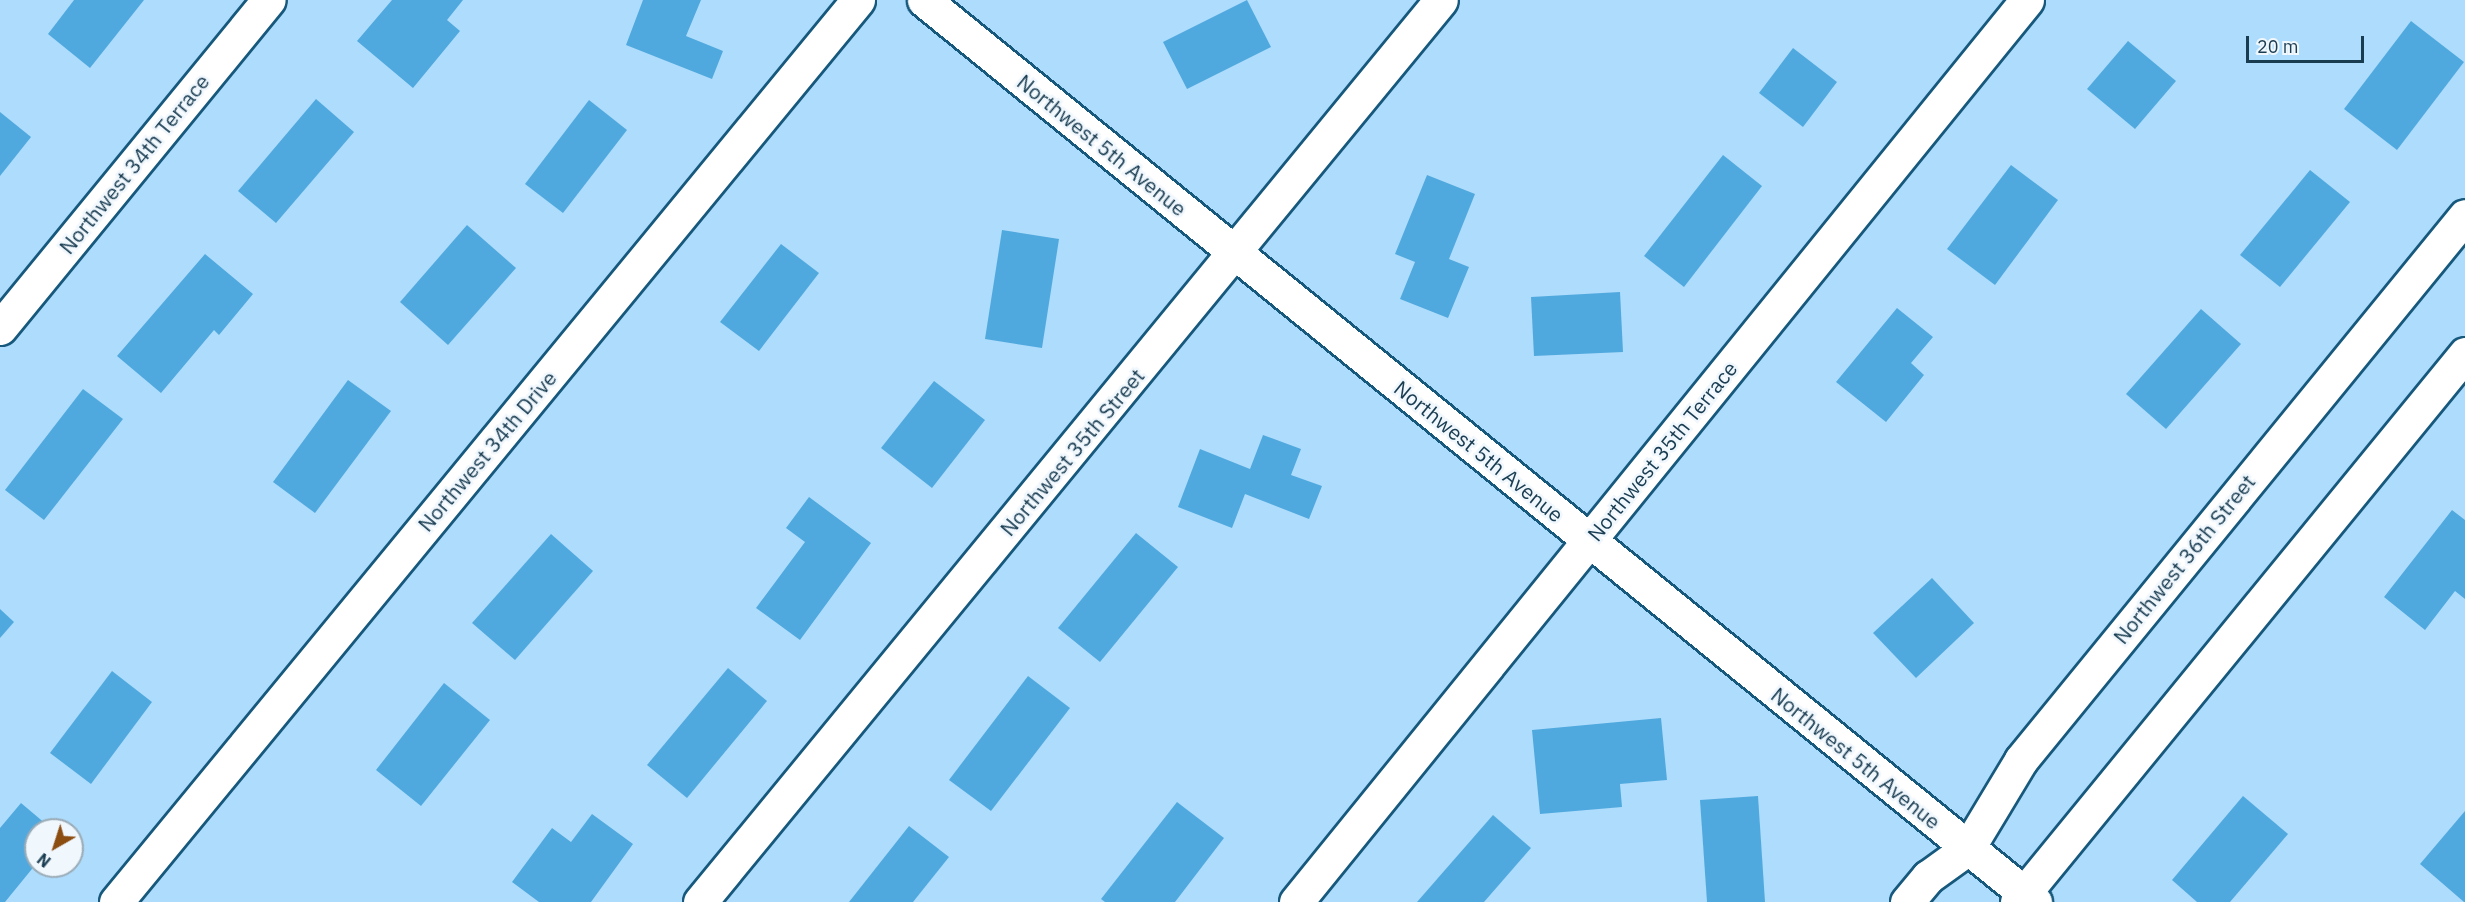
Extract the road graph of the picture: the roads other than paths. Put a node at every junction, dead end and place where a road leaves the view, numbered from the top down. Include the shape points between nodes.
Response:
1 (268, 0) edge
2 (858, 0) edge
3 (924, 0) edge
4 (1441, 0) edge
5 (2027, 0) edge
6 (2465, 216) edge
7 (1236, 253) junction
8 (0, 328) edge
9 (2465, 354) edge
10 (1589, 541) junction
11 (1968, 848) junction
12 (2025, 899) edge
13 (116, 902) edge
14 (700, 902) edge
15 (1296, 902) edge
16 (1907, 902) edge

1 - 8 street, Northwest 34th Terrace
2 - 13 street, Northwest 34th Drive
3 - 7 street, Northwest 5th Avenue
4 - 7 street, Northwest 35th Street
5 - 10 street, Northwest 35th Terrace
6 - 11 street, Northwest 36th Street via 2021,760
7 - 10 street, Northwest 5th Avenue
7 - 14 street, Northwest 35th Street
9 - 12 street
10 - 11 street, Northwest 5th Avenue
10 - 15 street, Northwest 35th Terrace
11 - 12 street, Northwest 5th Avenue
11 - 16 street, Northwest 36th Street via 1928,877

